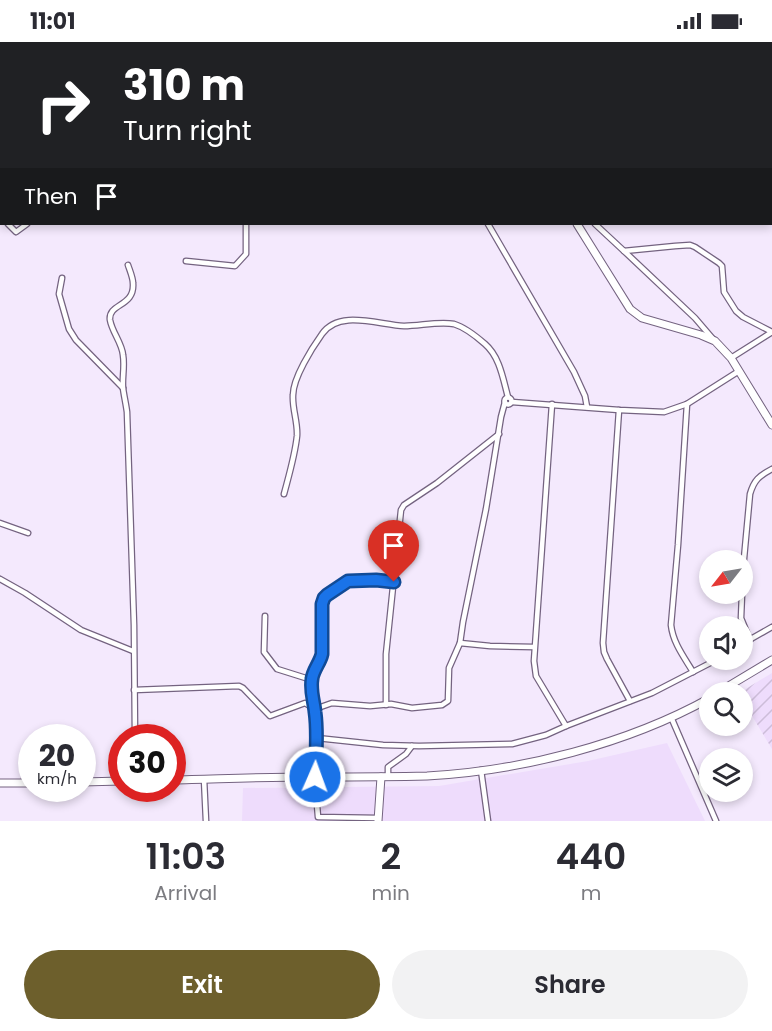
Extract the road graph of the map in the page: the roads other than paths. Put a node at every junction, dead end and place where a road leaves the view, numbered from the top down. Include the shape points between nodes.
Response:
1 (9, 225) edge
2 (26, 225) edge
3 (246, 225) edge
4 (489, 225) edge
5 (578, 225) edge
6 (596, 225) edge
7 (624, 251) junction
8 (186, 261) dead end
9 (128, 265) dead end
10 (62, 278) dead end
11 (772, 332) edge
12 (715, 341) junction
13 (731, 358) junction
14 (739, 371) junction
15 (123, 388) junction
16 (508, 400) junction
17 (552, 404) junction
18 (687, 404) junction
19 (587, 407) junction
20 (619, 410) junction
21 (772, 425) edge
22 (499, 434) junction
23 (772, 470) edge
24 (284, 494) dead end
25 (0, 523) edge
26 (28, 532) dead end
27 (745, 550) edge
28 (0, 579) edge
29 (394, 582) junction
30 (265, 616) dead end
31 (772, 627) edge
32 (753, 638) edge
33 (460, 643) junction
34 (534, 647) junction
35 (133, 651) junction
36 (772, 660) edge
37 (699, 669) edge
38 (693, 672) junction
39 (312, 681) junction
40 (735, 682) edge
41 (134, 690) junction
42 (630, 701) junction
43 (699, 703) edge
44 (386, 705) junction
45 (315, 709) junction
46 (671, 717) junction
47 (135, 724) edge
48 (566, 726) junction
49 (317, 738) junction
50 (412, 746) junction
51 (481, 770) junction
52 (315, 777) junction
53 (384, 777) junction
54 (204, 779) junction
55 (186, 780) edge
56 (0, 783) edge
57 (18, 783) edge
58 (378, 820) edge
59 (206, 821) edge
60 (488, 821) edge
61 (716, 821) edge

1 - 2 street via 16,232
3 - 8 street via 246,254 235,266
4 - 19 street via 574,372
5 - 12 street via 624,302 636,314
6 - 7 street
7 - 11 street via 695,247 722,266 724,292 736,311
7 - 12 street
9 - 15 street via 132,295 111,312 110,320 124,357
10 - 15 street via 59,294 69,328
11 - 13 street
12 - 13 street
13 - 14 street
14 - 18 street
14 - 21 street
15 - 35 street via 130,467
16 - 17 street
16 - 22 street
16 - 24 street via 491,349 458,326 403,326 354,320 331,325 321,335 295,382 292,393 297,434
17 - 19 street
17 - 34 street
18 - 20 street via 664,412
18 - 38 street via 671,625 676,643
19 - 20 street
20 - 42 street via 603,643 607,659
22 - 29 street via 404,505
22 - 33 street
23 - 27 street via 753,485
25 - 26 street
28 - 35 street via 81,630
29 - 39 street via 348,581 324,598 322,654
29 - 44 street via 386,654
30 - 39 street via 264,652 277,669
31 - 32 street
33 - 34 street
33 - 44 street via 449,668 446,704 412,708
34 - 48 street via 536,676
35 - 41 street
36 - 40 street
37 - 38 street
38 - 42 street
39 - 45 street
41 - 45 street via 239,686 270,716 305,703
41 - 47 street
42 - 48 street
43 - 46 street
44 - 45 street via 332,703
45 - 49 street
46 - 51 street via 578,751
46 - 61 street
48 - 50 street via 512,744
49 - 50 street
49 - 52 street
50 - 53 street via 388,767
51 - 53 street
51 - 60 street
52 - 53 street
52 - 54 street
52 - 58 street via 318,817
53 - 58 street
54 - 55 street
54 - 59 street
56 - 57 street

